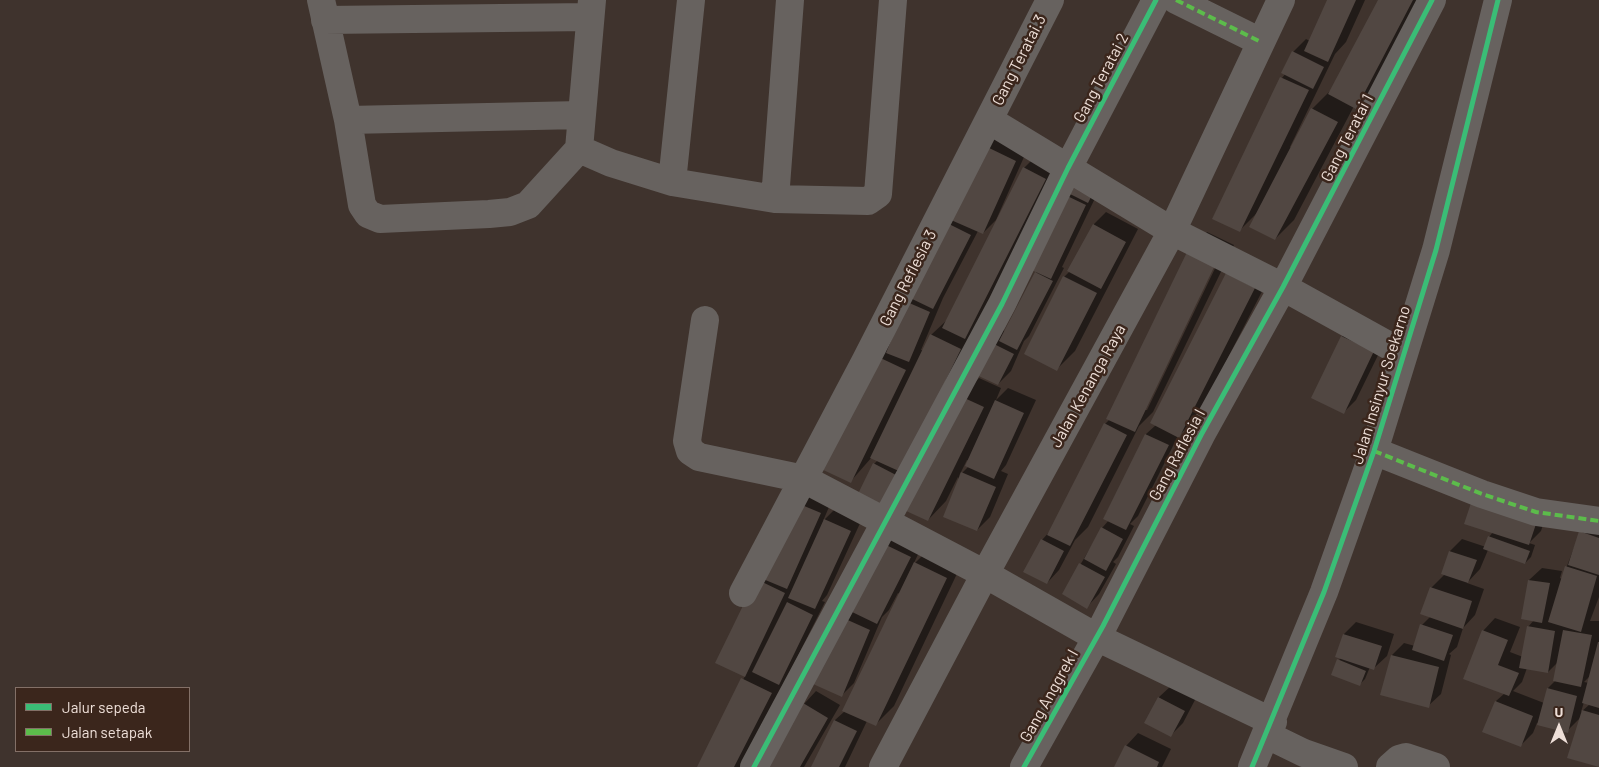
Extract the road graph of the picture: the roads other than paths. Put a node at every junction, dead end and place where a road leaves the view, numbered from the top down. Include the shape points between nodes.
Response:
1 (691, 0) edge
2 (790, 0) edge
3 (893, 0) edge
4 (1050, 0) edge
5 (1156, 0) edge
6 (1176, 0) edge
7 (1281, 0) edge
8 (1432, 0) edge
9 (1498, 0) edge
10 (591, 9) edge
11 (323, 10) edge
12 (1261, 42) junction
13 (581, 115) junction
14 (348, 120) junction
15 (989, 120) junction
16 (579, 148) junction
17 (1068, 168) junction
18 (672, 182) junction
19 (775, 199) junction
20 (1172, 231) junction
21 (1283, 287) junction
22 (705, 320) dead end
23 (1404, 354) junction
24 (1392, 457) junction
25 (804, 478) junction
26 (1599, 521) edge
27 (885, 523) junction
28 (985, 574) junction
29 (743, 594) dead end
30 (1096, 637) junction
31 (1282, 739) junction
32 (754, 767) edge
33 (883, 767) edge
34 (1024, 767) edge
35 (1252, 767) edge
36 (1344, 767) edge
37 (1390, 767) edge
38 (1436, 767) edge

1 - 18 street
2 - 19 street
3 - 19 street via 878,194 868,200
4 - 15 street, Gang Teratai.3
5 - 17 street, Gang Teratai 2
6 - 12 street
7 - 12 street, Jalan Kenanga Raya
8 - 21 street, Gang Teratai 1
9 - 23 street, Jalan Insinyur Soekarno via 1436,250
10 - 11 street
10 - 13 street
11 - 14 street
12 - 20 street, Jalan Kenanga Raya
13 - 14 street
13 - 16 street
14 - 16 street via 362,205 368,214 380,218 510,212 528,205
15 - 17 street
15 - 25 street, Gang Reflesia 3
16 - 18 street via 611,163
17 - 20 street
17 - 27 street, Gang Teratai 2 via 1002,304
18 - 19 street
20 - 21 street
20 - 28 street, Jalan Kenanga Raya
21 - 23 street
21 - 30 street, Gang Raflesia l via 1201,435
22 - 25 street via 687,441 690,451 699,457
23 - 24 street, Jalan Insinyur Soekarno
24 - 26 street via 1536,512
24 - 31 street, Jalan Insinyur Soekarno via 1324,592
25 - 27 street
25 - 29 street, Gang Reflesia 3
27 - 28 street
27 - 32 street, Gang Teratai 2
28 - 30 street
28 - 33 street, Jalan Kenanga Raya
30 - 31 street
30 - 34 street, Gang Anggrek l
31 - 35 street, Jalan Insinyur Soekarno
31 - 36 street
37 - 38 street via 1406,757

